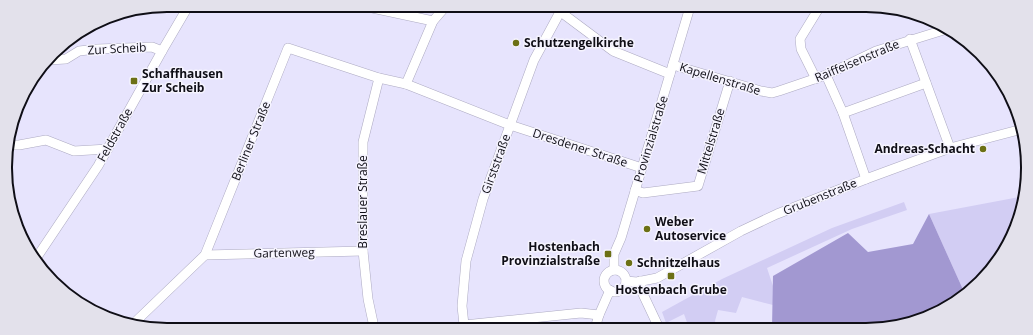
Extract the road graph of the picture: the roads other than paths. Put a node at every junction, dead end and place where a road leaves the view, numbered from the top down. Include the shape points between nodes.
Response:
1 (185, 12) edge
2 (391, 12) edge
3 (441, 12) edge
4 (556, 12) edge
5 (561, 12) edge
6 (689, 12) edge
7 (817, 12) edge
8 (433, 21) junction
9 (940, 31) edge
10 (910, 40) junction
11 (162, 51) junction
12 (56, 60) edge
13 (673, 64) junction
14 (670, 74) junction
15 (826, 74) junction
16 (379, 78) junction
17 (816, 78) junction
18 (730, 81) junction
19 (926, 83) junction
20 (406, 84) junction
21 (767, 92) joint
22 (843, 113) junction
23 (510, 125) junction
24 (1017, 130) edge
25 (13, 145) edge
26 (950, 148) junction
27 (108, 149) junction
28 (642, 168) junction
29 (866, 179) junction
30 (635, 190) junction
31 (363, 251) junction
32 (39, 255) edge
33 (205, 255) junction
34 (614, 270) junction
35 (626, 281) junction
36 (640, 281) junction
37 (610, 290) junction
38 (599, 315) junction
39 (138, 320) edge
40 (373, 323) edge
41 (462, 323) edge
42 (489, 323) edge
43 (597, 323) edge
44 (658, 323) edge

1 - 11 street, Feldstraße
2 - 8 street
3 - 8 street
4 - 23 street, Girststraße via 534,60
5 - 14 street via 614,51
6 - 13 street, Provinzialstraße
7 - 17 street via 800,39 801,50
8 - 20 street
9 - 10 street, Raiffeisenstraße
10 - 15 street, Raiffeisenstraße via 876,51
10 - 19 street
11 - 12 street, Zur Scheib via 152,47 97,48 79,51 66,59
11 - 27 street, Feldstraße
13 - 14 street, Provinzialstraße
13 - 18 street, Kapellenstraße
14 - 28 street, Provinzialstraße
15 - 17 street, Raiffeisenstraße
15 - 22 street
16 - 20 street, Berliner Straße
16 - 31 street, Breslauer Straße via 363,142
16 - 33 street, Berliner Straße via 288,48
17 - 21 street, Raiffeisenstraße via 779,91
18 - 21 street, Kapellenstraße
18 - 30 street, Mittelstraße via 698,186 644,193
19 - 22 street
19 - 26 street
20 - 23 street, Dresdener Straße
22 - 29 street
23 - 28 street, Dresdener Straße
23 - 41 street, Girststraße via 483,199 466,261
24 - 26 street, Grubenstraße
25 - 27 street via 46,140 74,151
26 - 29 street, Grubenstraße
27 - 32 street, Feldstraße
28 - 30 street, Provinzialstraße
29 - 36 street, Grubenstraße via 777,214 657,278
30 - 34 street, Provinzialstraße via 614,254
31 - 33 street, Gartenweg
31 - 40 street, Breslauer Straße
33 - 39 street, Berliner Straße
34 - 35 street via 621,272
34 - 37 street via 608,272 605,278
35 - 36 street, Grubenstraße
35 - 37 street via 621,290
36 - 44 street via 642,292
37 - 38 street
38 - 42 street via 581,313
38 - 43 street

